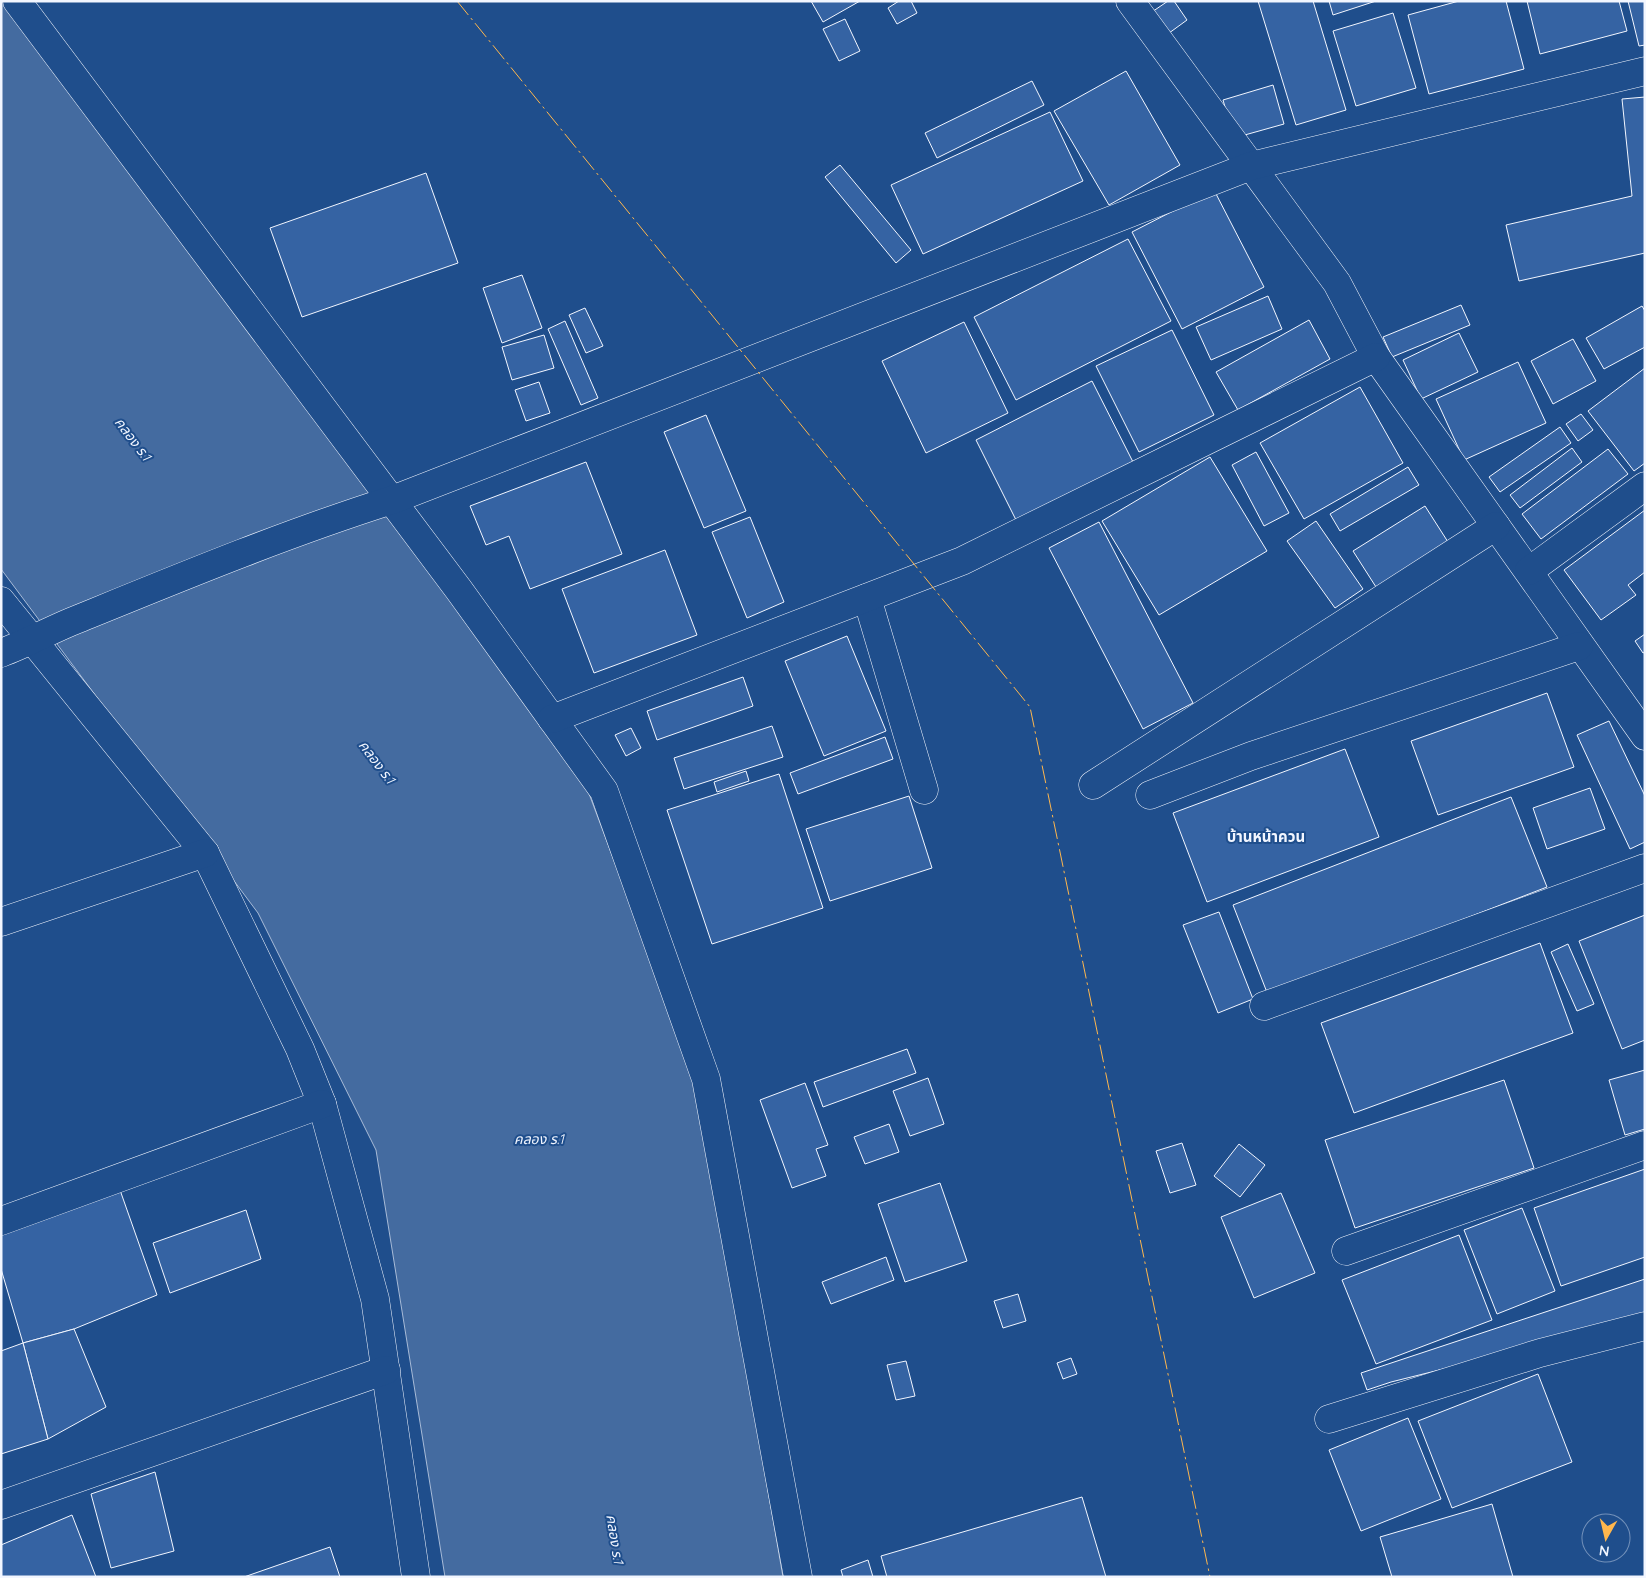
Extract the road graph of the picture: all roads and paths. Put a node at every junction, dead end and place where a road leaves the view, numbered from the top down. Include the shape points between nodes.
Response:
1 (17, 1) edge
2 (1130, 1) edge
3 (1645, 71) edge
4 (1251, 166) junction
5 (1376, 357) junction
6 (1645, 486) edge
7 (392, 500) junction
8 (1496, 526) junction
9 (1529, 571) junction
10 (867, 598) junction
11 (1, 601) edge
12 (32, 642) junction
13 (1579, 646) junction
14 (1, 653) edge
15 (552, 719) junction
16 (1645, 736) edge
17 (1093, 785) dead end
18 (924, 790) dead end
19 (1150, 795) dead end
20 (205, 853) junction
21 (1645, 868) edge
22 (1, 922) edge
23 (1264, 1006) dead end
24 (322, 1104) junction
25 (1645, 1145) edge
26 (1, 1222) edge
27 (1346, 1251) dead end
28 (1645, 1326) edge
29 (386, 1370) junction
30 (1329, 1419) dead end
31 (1, 1505) edge
32 (416, 1577) edge
33 (798, 1577) edge

1 - 7 street
2 - 4 street
3 - 4 street
4 - 5 street via 1337,283
4 - 7 street
5 - 8 street
5 - 10 street via 962,561
6 - 9 street
7 - 12 street via 322,523 75,620
7 - 15 street
8 - 9 street
8 - 17 street
9 - 13 street
10 - 15 street
10 - 18 street
11 - 12 street
12 - 14 street
12 - 20 street
13 - 16 street
13 - 19 street via 1251,756
15 - 33 street via 604,791 706,1079
20 - 22 street
20 - 24 street via 300,1049
21 - 23 street
24 - 26 street
24 - 29 street via 375,1299
25 - 27 street
28 - 30 street via 1540,1353
29 - 31 street
29 - 32 street

